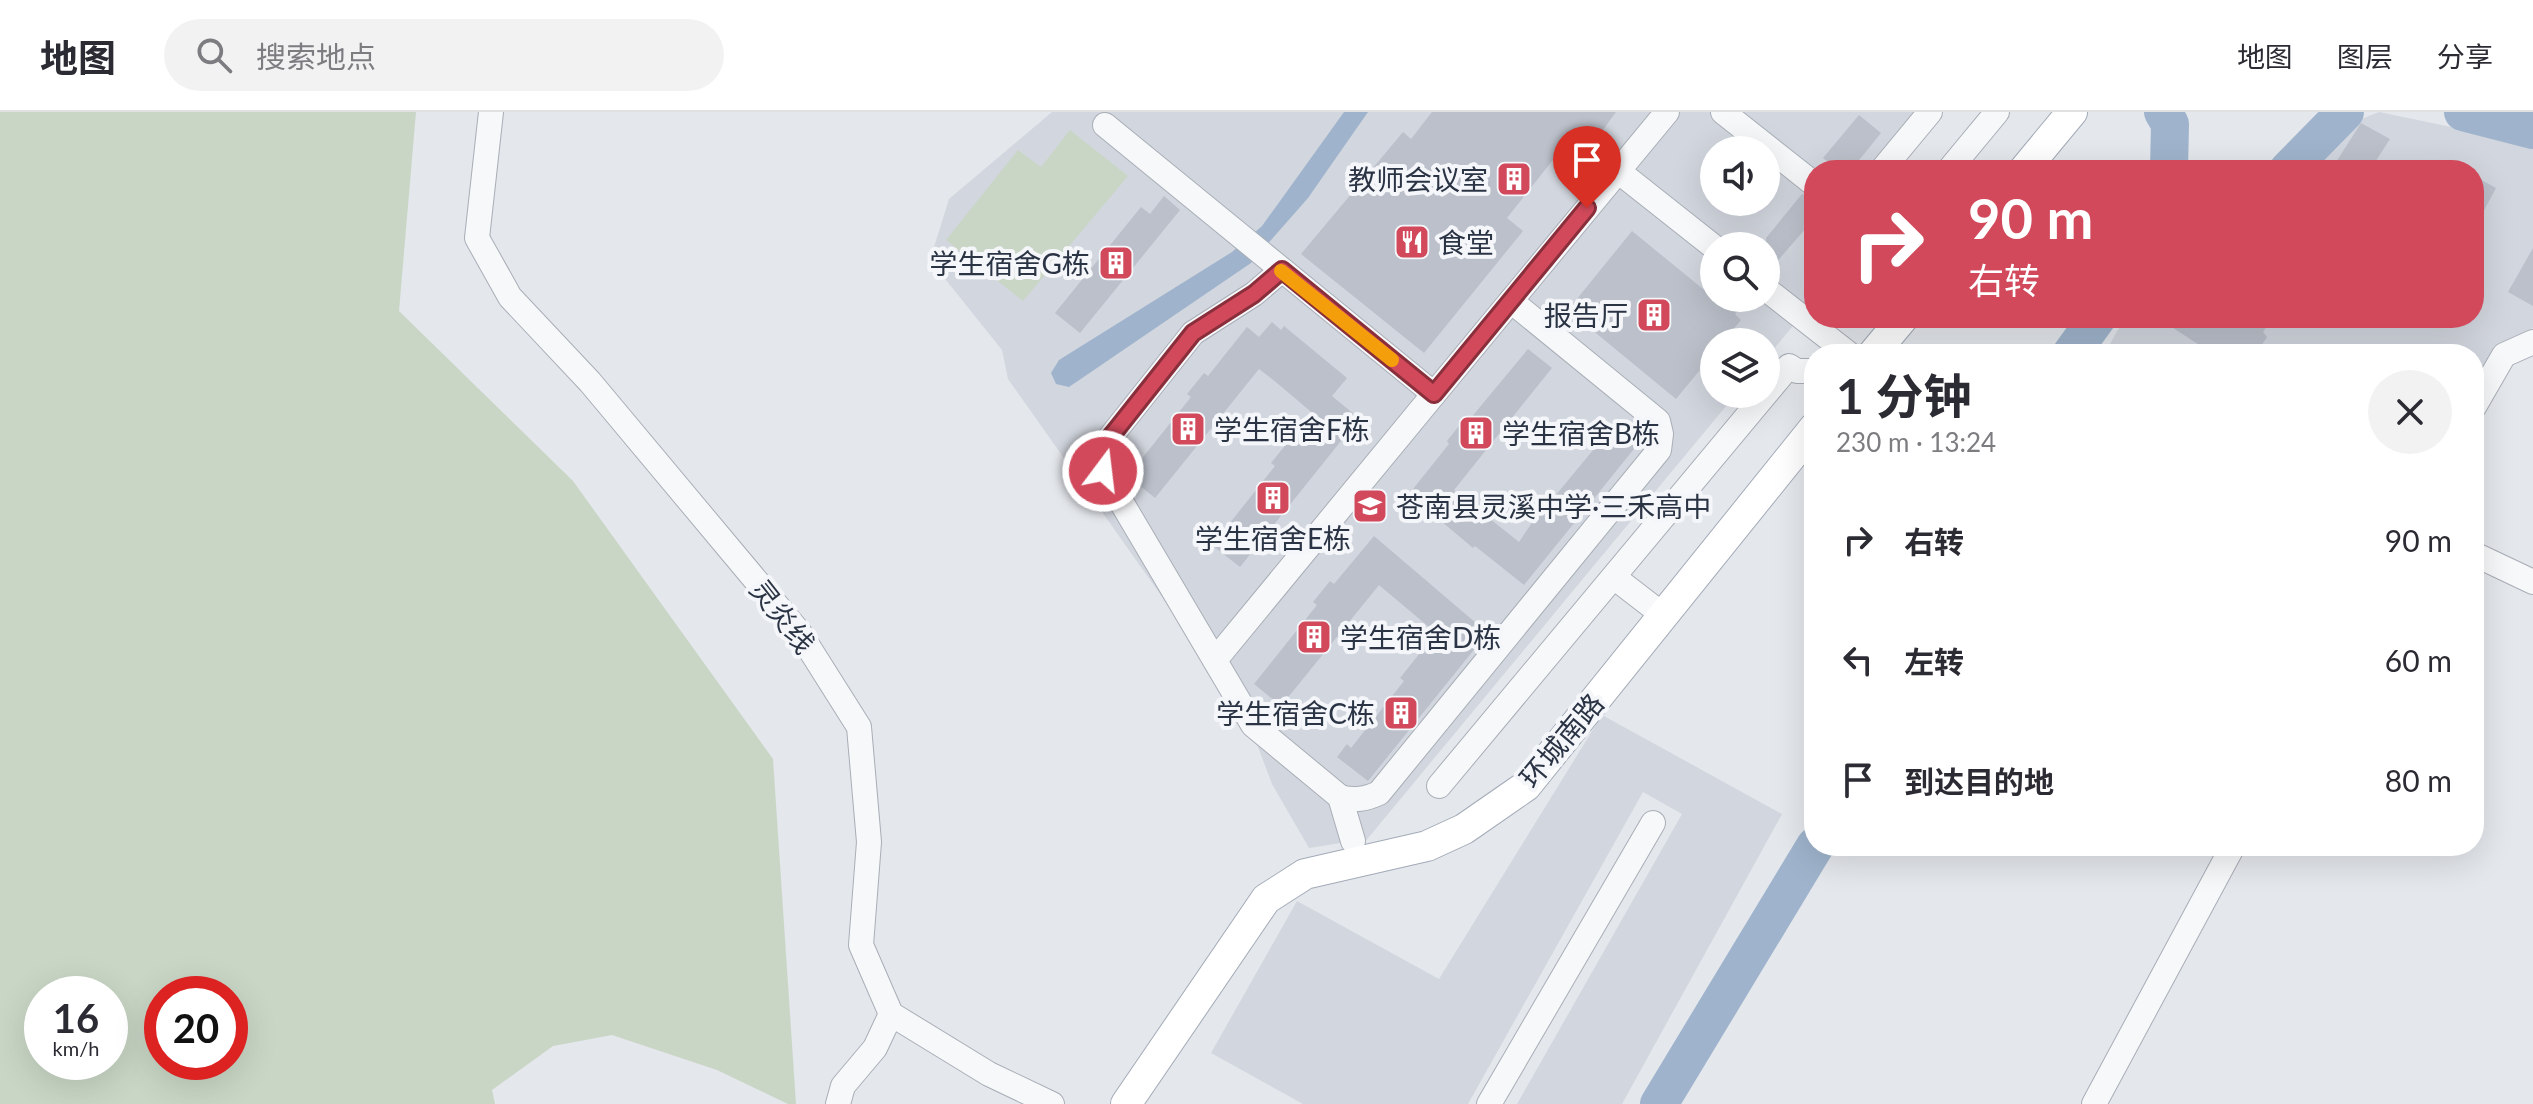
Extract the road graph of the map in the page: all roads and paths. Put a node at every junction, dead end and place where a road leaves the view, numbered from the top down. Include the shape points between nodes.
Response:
1 (491, 112) edge
2 (1667, 112) edge
3 (1723, 112) edge
4 (1930, 112) edge
5 (1997, 112) edge
6 (2072, 112) edge
7 (1105, 125) dead end
8 (1890, 160) edge
9 (1957, 160) edge
10 (2032, 160) edge
11 (1618, 171) junction
12 (1804, 176) edge
13 (1700, 236) edge
14 (1282, 270) junction
15 (1511, 301) junction
16 (1780, 301) edge
17 (1804, 321) edge
18 (1812, 328) edge
19 (1895, 328) edge
20 (2533, 342) edge
21 (1831, 344) edge
22 (1881, 344) edge
23 (1804, 371) edge
24 (2484, 390) edge
25 (1434, 394) junction
26 (1804, 440) edge
27 (2484, 559) edge
28 (1615, 578) junction
29 (2533, 582) edge
30 (1663, 615) junction
31 (1215, 660) junction
32 (1439, 786) dead end
33 (1340, 797) junction
34 (1653, 823) dead end
35 (1353, 841) dead end
36 (2228, 856) edge
37 (891, 1014) junction
38 (838, 1104) edge
39 (1052, 1104) edge
40 (1126, 1104) edge
41 (1489, 1104) edge
42 (2094, 1104) edge

1 - 37 street, 灵炎线 via 477,238 510,297 590,382 799,632 859,727 869,842 861,945
2 - 11 street
3 - 12 street
4 - 8 street
5 - 9 street
6 - 10 main road
7 - 14 street
11 - 13 street
11 - 15 street
14 - 25 street
14 - 31 street via 1193,333 1108,440 1102,461 1103,471
15 - 25 street
15 - 33 street via 1658,421 1659,450 1379,793 1362,799
16 - 17 street
18 - 21 street
19 - 22 main road
20 - 24 street via 2504,355
23 - 28 street via 1789,366
25 - 31 street
26 - 30 main road, 环城南路
27 - 29 street
28 - 30 street
28 - 32 street
30 - 40 main road, 环城南路 via 1526,786 1464,829 1427,846 1305,874 1266,899
31 - 33 street via 1253,725
33 - 35 street
34 - 41 street
36 - 42 street
37 - 38 street via 875,1048 843,1086
37 - 39 street via 989,1074

